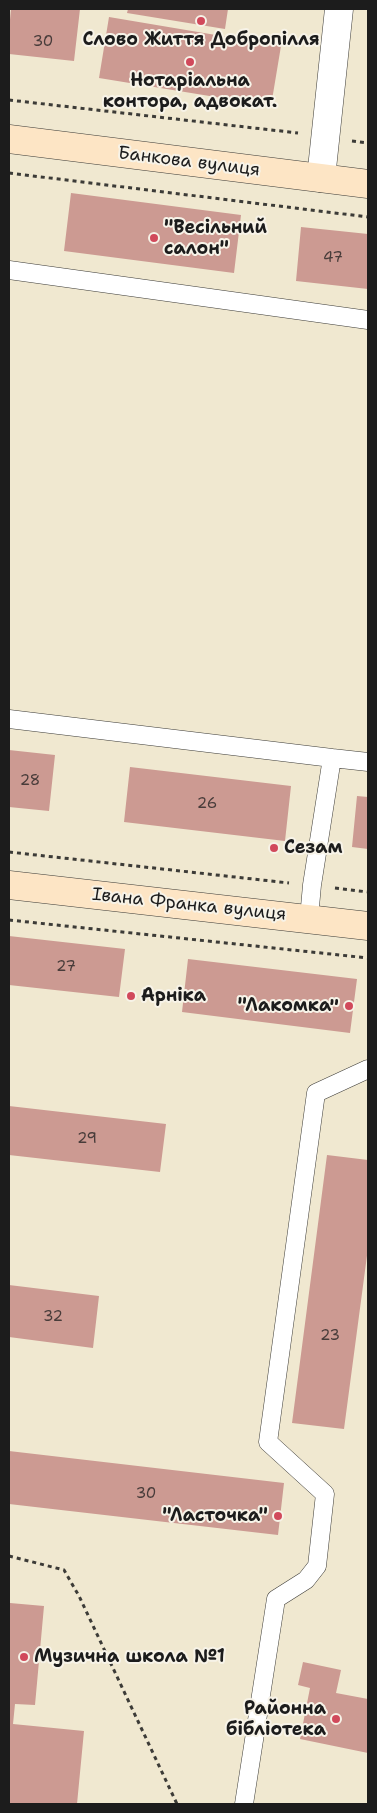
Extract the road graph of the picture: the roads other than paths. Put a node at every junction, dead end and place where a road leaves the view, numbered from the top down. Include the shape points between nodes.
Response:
1 (339, 9) edge
2 (9, 139) edge
3 (321, 178) junction
4 (368, 184) edge
5 (9, 270) edge
6 (368, 320) edge
7 (9, 719) edge
8 (332, 758) junction
9 (368, 762) edge
10 (9, 885) edge
11 (309, 918) junction
12 (368, 926) edge
13 (368, 1069) edge
14 (244, 1804) edge

1 - 3 street
2 - 3 street, Банкова вулиця
3 - 4 street, Банкова вулиця
5 - 6 lane
7 - 8 lane
8 - 9 lane
8 - 11 lane
10 - 11 street, Івана Франка вулиця
11 - 12 street, Івана Франка вулиця
13 - 14 lane via 316,1093 268,1442 325,1494 317,1566 306,1580 276,1598

